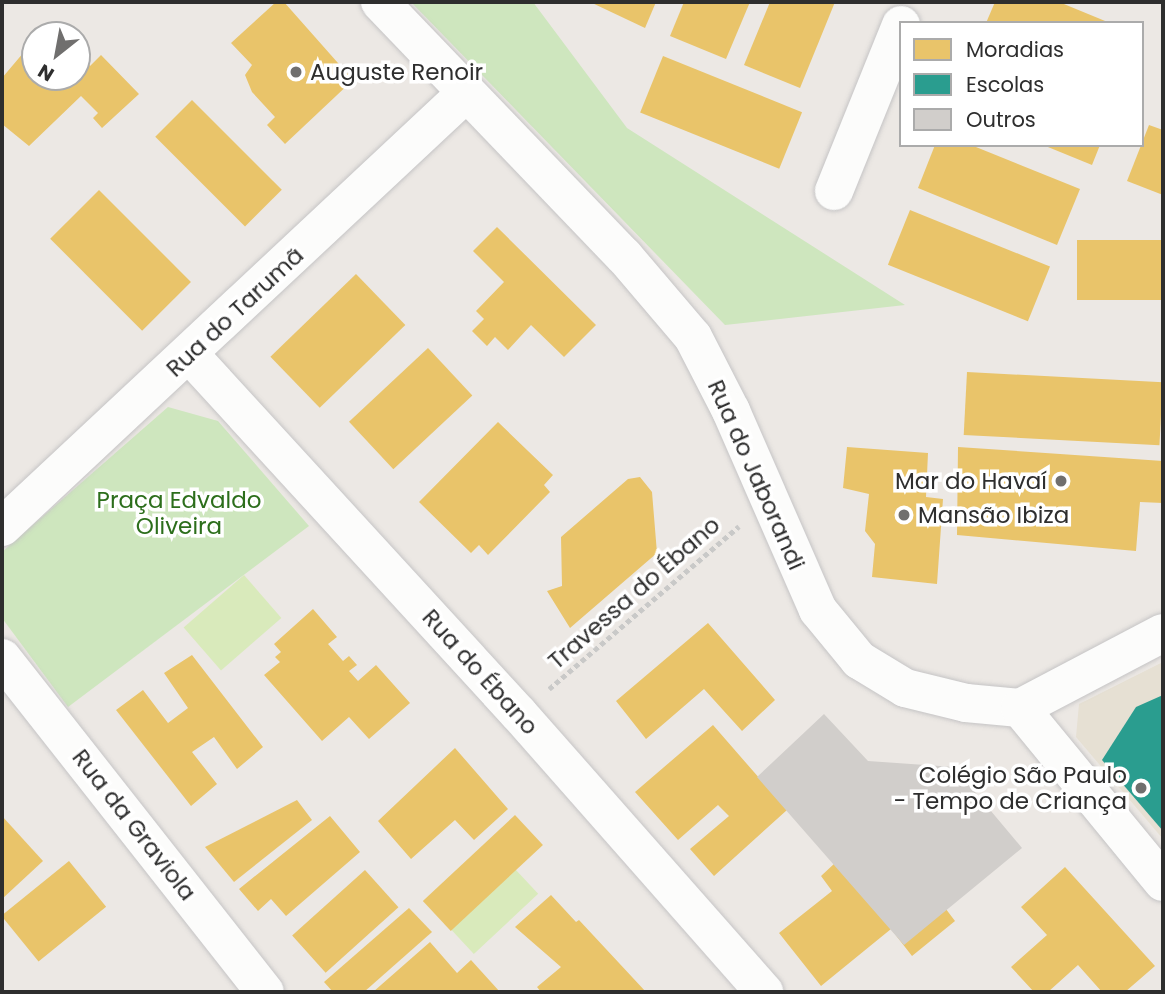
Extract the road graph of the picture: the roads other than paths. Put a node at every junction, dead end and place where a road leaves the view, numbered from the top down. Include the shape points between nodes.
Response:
1 (380, 2) edge
2 (910, 2) edge
3 (902, 21) edge
4 (899, 29) edge
5 (465, 94) junction
6 (834, 191) dead end
7 (190, 355) junction
8 (2, 527) edge
9 (1163, 633) edge
10 (2, 658) edge
11 (1020, 708) junction
12 (1163, 882) edge
13 (265, 992) edge
14 (764, 992) edge

1 - 5 street, Rua do Jaborandi
2 - 3 street
4 - 6 street
5 - 7 street, Rua do Tarumã
5 - 11 street, Rua do Jaborandi via 624,256 693,337 818,610 859,660 905,688 966,703
7 - 8 street, Rua do Tarumã
7 - 14 street, Rua do Ébano via 519,714
9 - 11 street
10 - 13 street, Rua da Graviola
11 - 12 street

